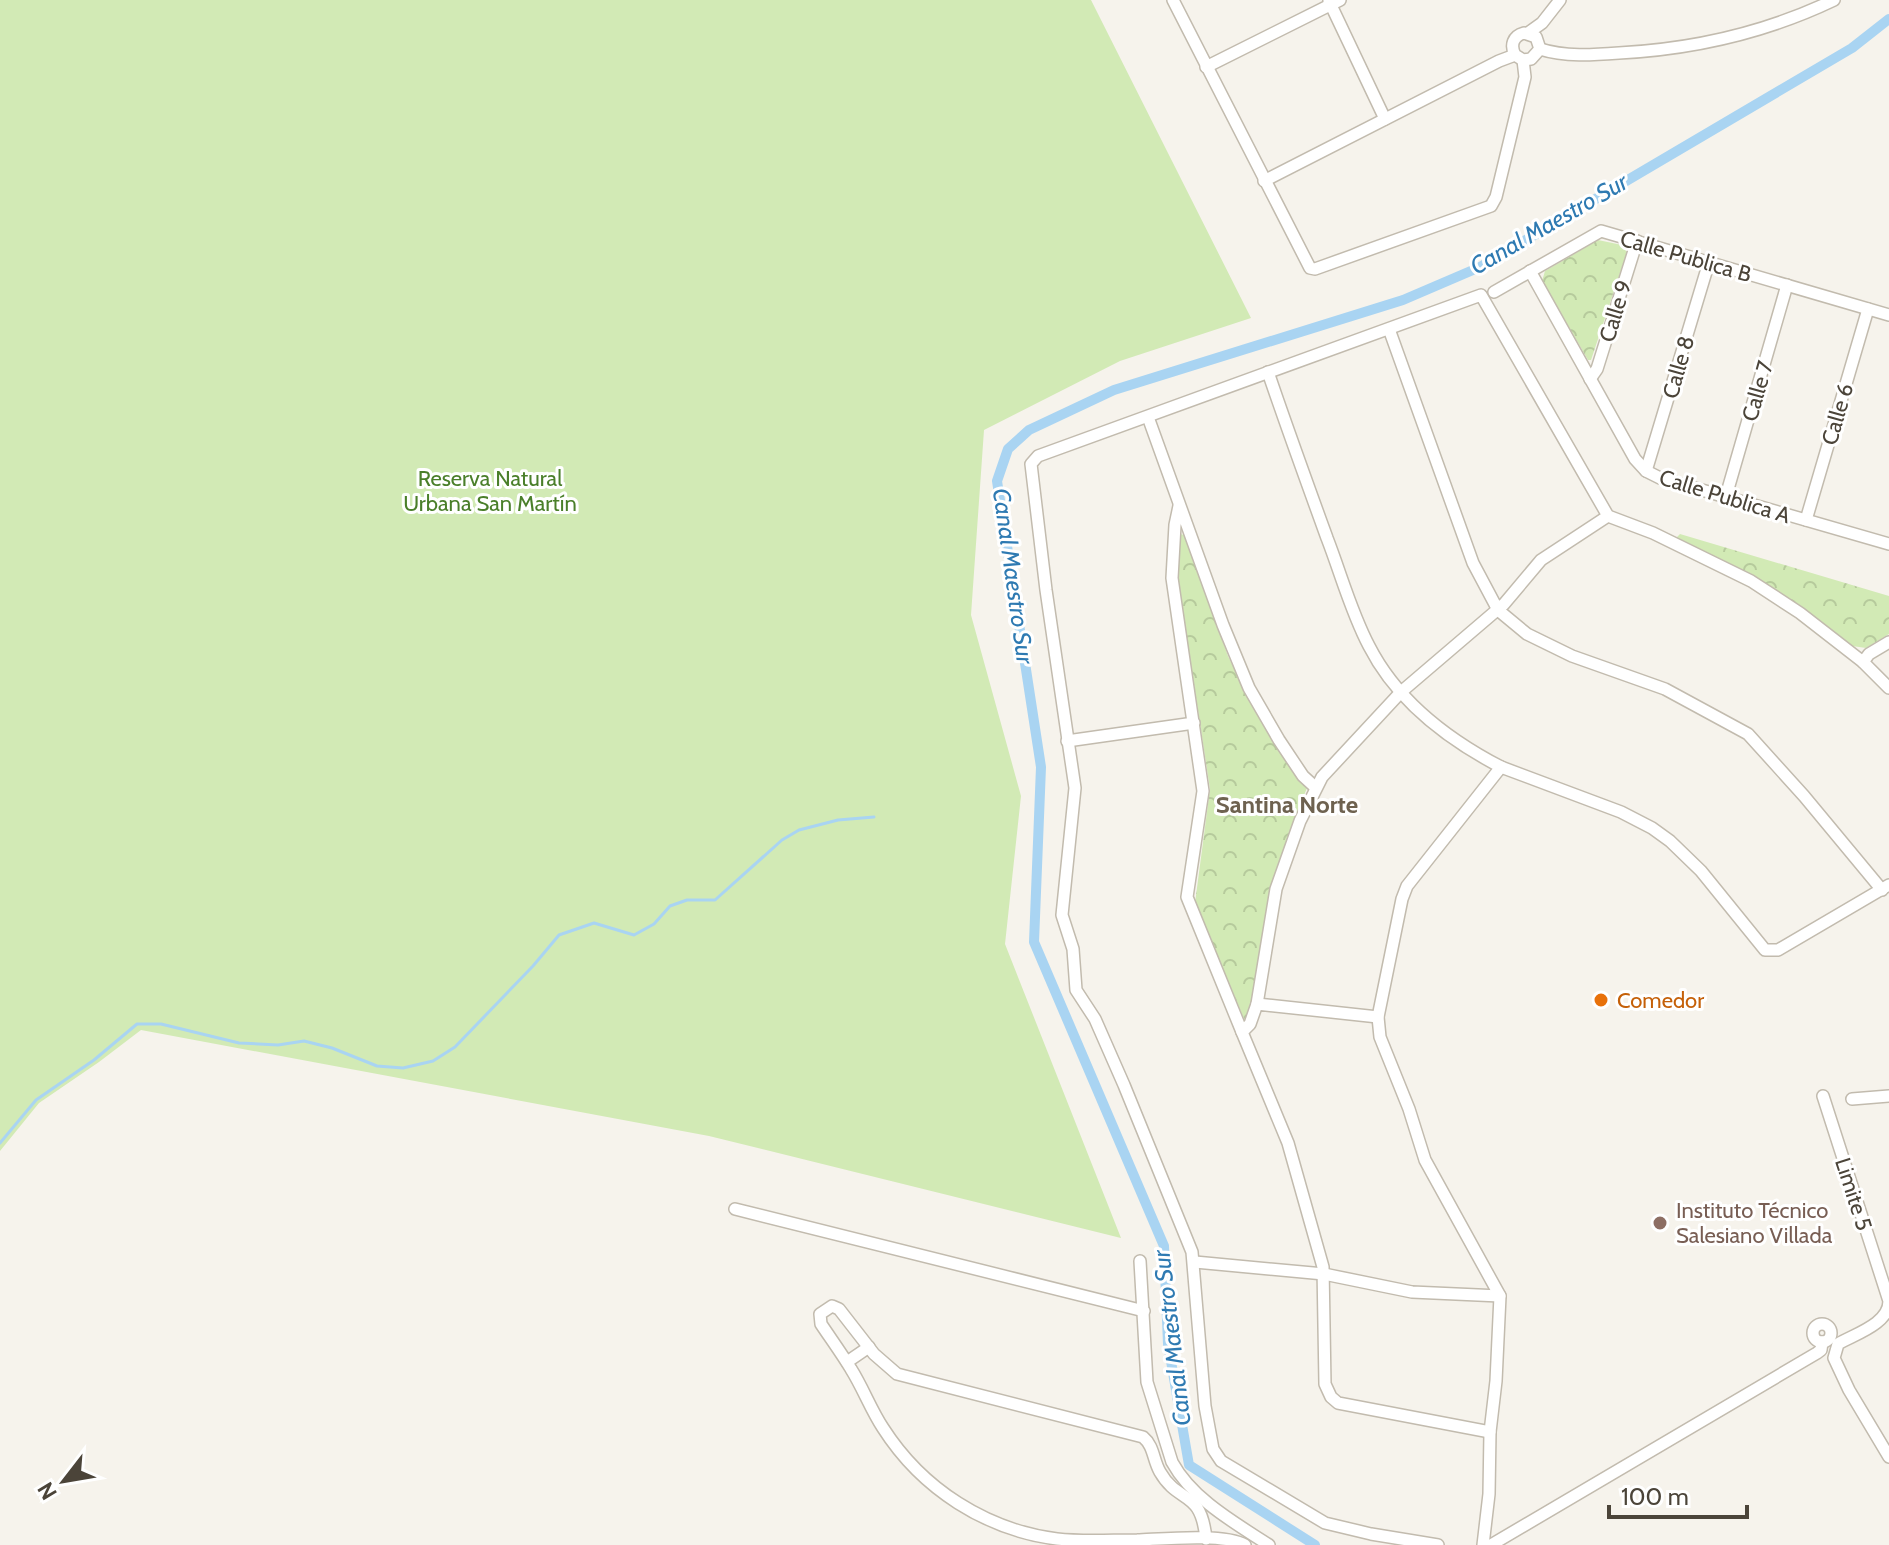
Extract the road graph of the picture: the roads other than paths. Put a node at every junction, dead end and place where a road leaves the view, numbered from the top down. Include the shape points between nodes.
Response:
1 (1173, 0) edge
2 (1560, 0) edge
3 (1834, 0) edge
4 (1333, 2) edge
5 (1528, 33) junction
6 (1540, 49) junction
7 (1519, 58) junction
8 (1206, 67) junction
9 (1385, 119) junction
10 (1264, 181) junction
11 (1637, 241) junction
12 (1709, 262) junction
13 (1530, 271) junction
14 (1787, 285) junction
15 (1494, 292) dead end
16 (1868, 309) junction
17 (1889, 315) edge
18 (1389, 329) junction
19 (1268, 372) junction
20 (1590, 379) junction
21 (1148, 417) junction
22 (1646, 471) junction
23 (1726, 496) junction
24 (1179, 506) junction
25 (1608, 516) junction
26 (1806, 520) junction
27 (1888, 539) edge
28 (1498, 610) junction
29 (1889, 642) edge
30 (1863, 662) junction
31 (1889, 688) edge
32 (1401, 692) junction
33 (1194, 723) junction
34 (1067, 741) junction
35 (1501, 767) junction
36 (1315, 787) junction
37 (1885, 888) edge
38 (1257, 1004) junction
39 (1378, 1017) junction
40 (1242, 1032) junction
41 (1823, 1096) dead end
42 (1889, 1096) edge
43 (1852, 1099) dead end
44 (735, 1209) dead end
45 (1140, 1261) dead end
46 (1195, 1262) junction
47 (1324, 1274) junction
48 (1500, 1296) junction
49 (1144, 1311) junction
50 (1822, 1342) dead end
51 (869, 1347) junction
52 (847, 1362) junction
53 (1490, 1432) junction
54 (1889, 1457) edge
55 (1206, 1539) junction
56 (1245, 1545) edge
57 (1269, 1545) edge
58 (1438, 1545) edge
59 (1483, 1545) edge
60 (1491, 1545) edge

1 - 8 street
2 - 5 street
3 - 6 street via 1757,32 1695,46 1595,55
4 - 8 street
4 - 9 street
5 - 6 street
5 - 7 street via 1513,41
6 - 7 street via 1535,57
7 - 9 street
7 - 10 street via 1525,77 1496,197 1485,210 1315,269
8 - 10 street
9 - 10 street
11 - 12 street, Calle Publica B
11 - 13 street, Calle Publica B via 1601,231
11 - 20 street, Calle 9
12 - 14 street, Calle Publica B
12 - 22 street, Calle 8
13 - 15 street, Calle Publica B
13 - 20 street, Calle Publica A
14 - 16 street, Calle Publica B
14 - 23 street, Calle 7
16 - 17 street, Calle Publica B
16 - 26 street, Calle 6
18 - 19 street
18 - 25 street via 1483,297
18 - 28 street via 1473,563
19 - 21 street
19 - 32 street via 1363,633
20 - 22 street, Calle Publica A
21 - 24 street
21 - 34 street via 1038,456 1031,464
22 - 23 street, Calle Publica A
23 - 26 street, Calle Publica A
24 - 33 street via 1172,578
24 - 36 street via 1249,688
25 - 28 street via 1541,560
25 - 30 street via 1751,581
26 - 27 street, Calle Publica A
28 - 32 street
28 - 37 street via 1546,645 1665,689 1748,734
29 - 30 street
30 - 31 street
32 - 35 street via 1445,735
32 - 36 street
33 - 34 street
33 - 40 street via 1203,799 1188,901
34 - 46 street via 1075,793 1062,915 1073,949 1076,990 1124,1085
35 - 37 street via 1652,828 1701,871 1765,950 1778,950
35 - 39 street via 1404,893
36 - 38 street via 1276,889
38 - 39 street
38 - 40 street
39 - 48 street via 1380,1037 1425,1160
40 - 47 street via 1292,1154
41 - 54 street, Limite 5 via 1889,1308 1879,1321 1843,1341 1834,1358
42 - 43 street
44 - 49 street
45 - 49 street
46 - 47 street
46 - 58 street via 1205,1406 1216,1456 1325,1523
47 - 48 street via 1412,1292
47 - 53 street via 1325,1384 1335,1402
48 - 53 street
49 - 57 street via 1147,1382 1172,1462 1216,1511
50 - 60 street via 1817,1353
51 - 52 street
51 - 52 street via 839,1309 827,1307 820,1314 821,1324
51 - 55 street via 897,1374 1143,1437 1161,1474 1199,1508
52 - 55 street via 904,1457 933,1485 989,1521 1074,1540
53 - 59 street
55 - 56 street via 1228,1538

